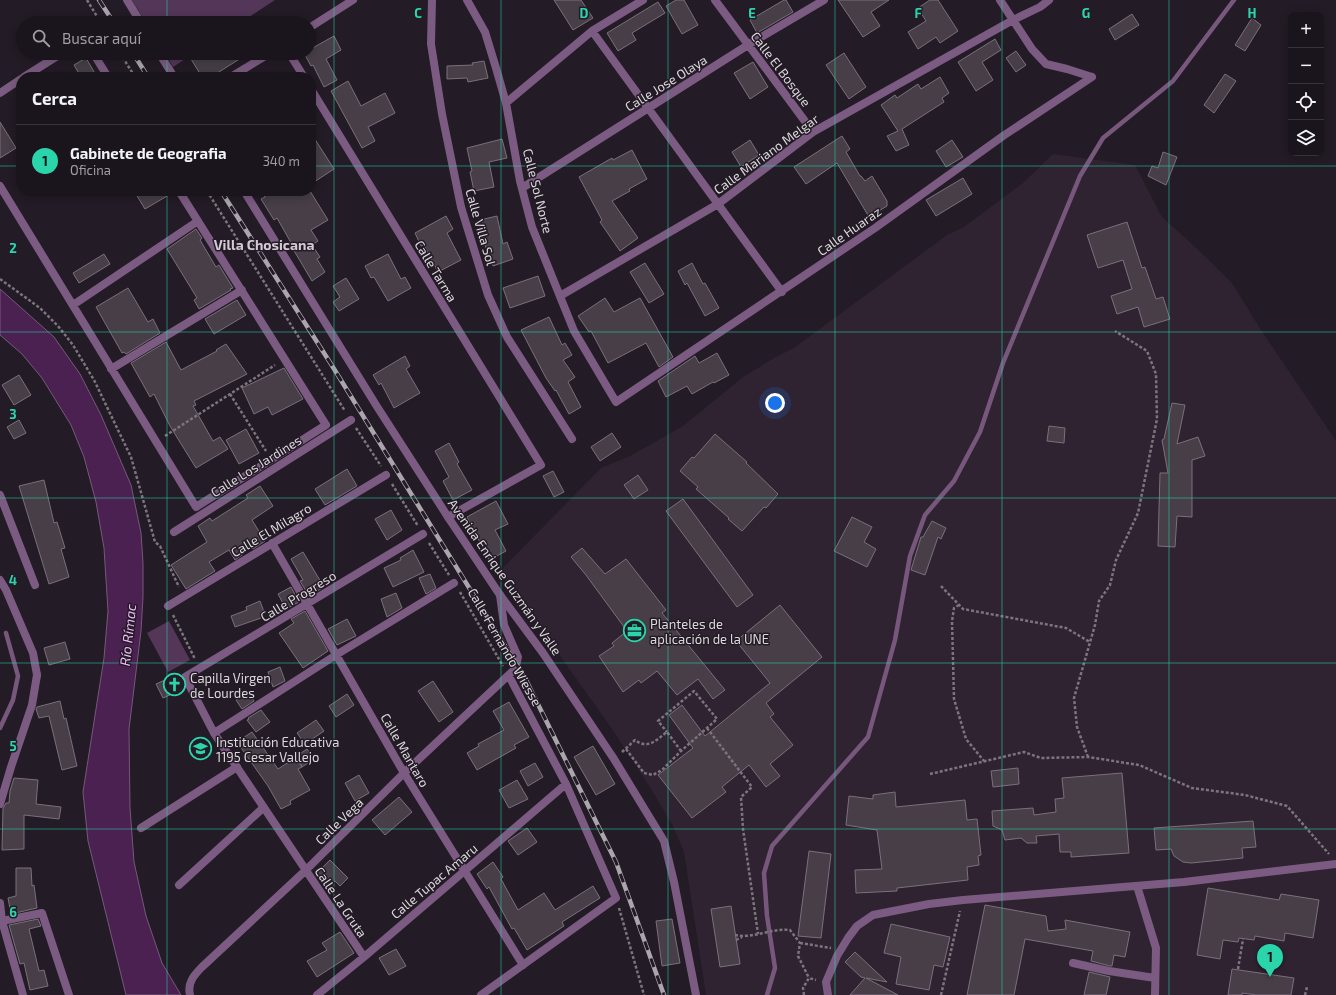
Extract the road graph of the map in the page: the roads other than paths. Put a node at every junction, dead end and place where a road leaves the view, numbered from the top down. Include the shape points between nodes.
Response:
1 (126, 0) edge
2 (354, 0) edge
3 (432, 0) edge
4 (467, 0) edge
5 (643, 0) edge
6 (715, 0) edge
7 (824, 0) edge
8 (1000, 0) edge
9 (1049, 0) edge
10 (136, 16) edge
11 (1013, 20) junction
12 (316, 24) edge
13 (592, 31) junction
14 (748, 45) junction
15 (51, 60) edge
16 (97, 60) edge
17 (163, 60) edge
18 (259, 60) edge
19 (293, 60) edge
20 (32, 72) edge
21 (105, 72) edge
22 (171, 72) edge
23 (239, 72) edge
24 (301, 72) edge
25 (16, 82) edge
26 (0, 92) edge
27 (316, 97) edge
28 (506, 103) junction
29 (649, 108) junction
30 (813, 132) junction
31 (0, 186) edge
32 (522, 188) junction
33 (183, 196) edge
34 (247, 196) edge
35 (718, 204) junction
36 (198, 221) junction
37 (242, 290) junction
38 (782, 292) junction
39 (560, 296) junction
40 (73, 305) junction
41 (111, 369) junction
42 (616, 402) joint
43 (351, 420) road end
44 (572, 439) dead end
45 (386, 475) road end
46 (0, 495) edge
47 (448, 517) junction
48 (174, 532) dead end
49 (423, 534) road end
50 (272, 543) junction
51 (0, 580) edge
52 (454, 583) road end
53 (35, 585) dead end
54 (500, 595) junction
55 (307, 604) junction
56 (168, 606) road end
57 (336, 655) junction
58 (509, 676) junction
59 (185, 677) joint
60 (214, 733) junction
61 (237, 767) junction
62 (404, 773) junction
63 (566, 784) junction
64 (0, 804) edge
65 (263, 808) junction
66 (141, 828) dead end
67 (1336, 864) edge
68 (305, 871) junction
69 (465, 871) junction
70 (179, 885) dead end
71 (1137, 886) junction
72 (0, 904) edge
73 (1, 921) edge
74 (364, 957) junction
75 (1073, 963) dead end
76 (523, 965) junction
77 (1155, 978) junction
78 (24, 995) edge
79 (69, 995) edge
80 (190, 995) edge
81 (317, 995) edge
82 (482, 995) edge
83 (696, 995) edge
84 (828, 995) edge
85 (1155, 995) edge

1 - 10 street
2 - 12 street
3 - 44 street, Calle Villa Sol via 431,44 442,114 461,207 488,295 507,337
4 - 28 street, Calle Sol Norte via 485,32
5 - 13 street
6 - 14 street, Calle El Bosque
7 - 14 street, Calle Jose Olaya
8 - 11 street
9 - 11 street, Calle Mariano Melgar
11 - 30 street, Calle Mariano Melgar
11 - 38 street, Calle Huaraz via 1032,49 1046,64 1092,77 1003,136
13 - 28 street
13 - 29 street
14 - 29 street, Calle Jose Olaya
14 - 30 street, Calle El Bosque
15 - 20 street
16 - 21 street
17 - 22 street
18 - 23 street
19 - 24 street
25 - 26 street
27 - 47 street, Calle Tarma via 541,465
28 - 32 street, Calle Sol Norte
29 - 32 street, Calle Jose Olaya
29 - 35 street
30 - 35 street, Calle Mariano Melgar
31 - 40 street
32 - 39 street, Calle Sol Norte via 532,227
33 - 36 street
34 - 47 street, Avenida Enrique Guzmán y Valle
35 - 38 street
35 - 39 street, Calle Mariano Melgar
36 - 37 street
36 - 40 street
37 - 41 street
37 - 41 street via 326,425 196,507
38 - 42 street, Calle Huaraz
39 - 42 street, Calle Sol Norte via 574,331
40 - 41 street
43 - 48 street, Calle Los Jardines
45 - 50 street, Calle El Milagro
46 - 53 street
47 - 54 street, Avenida Enrique Guzmán y Valle
49 - 55 street, Calle Progreso
50 - 55 street, Calle Mantaro
50 - 56 street, Calle El Milagro
51 - 64 street via 33,653 37,675 32,705
52 - 57 street
54 - 58 street via 504,626 518,657 516,666
54 - 83 street, Avenida Enrique Guzmán y Valle via 543,653 664,841
55 - 57 street, Calle Mantaro
55 - 59 street, Calle Progreso
57 - 60 street
57 - 62 street, Calle Mantaro
58 - 62 street, Calle Vega
58 - 63 street, Calle Fernando Wiesse
59 - 60 street, Calle La Gruta
60 - 61 street, Calle La Gruta
61 - 65 street, Calle La Gruta
61 - 66 street
62 - 68 street, Calle Vega
62 - 69 street, Calle Mantaro
63 - 69 street, Calle Tupac Amaru
63 - 76 street, Calle Fernando Wiesse via 616,898
65 - 68 street, Calle La Gruta
65 - 70 street
67 - 71 street
68 - 74 street, Calle La Gruta
68 - 80 street, Calle Vega via 195,974 189,986
69 - 74 street, Calle Tupac Amaru
69 - 76 street, Calle Mantaro
71 - 77 street via 1156,948
71 - 84 street via 963,900 873,915 858,926 836,956 826,982
72 - 73 street
73 - 78 street
73 - 79 street via 42,913
74 - 81 street, Calle Tupac Amaru
75 - 77 street
76 - 82 street
77 - 85 street

